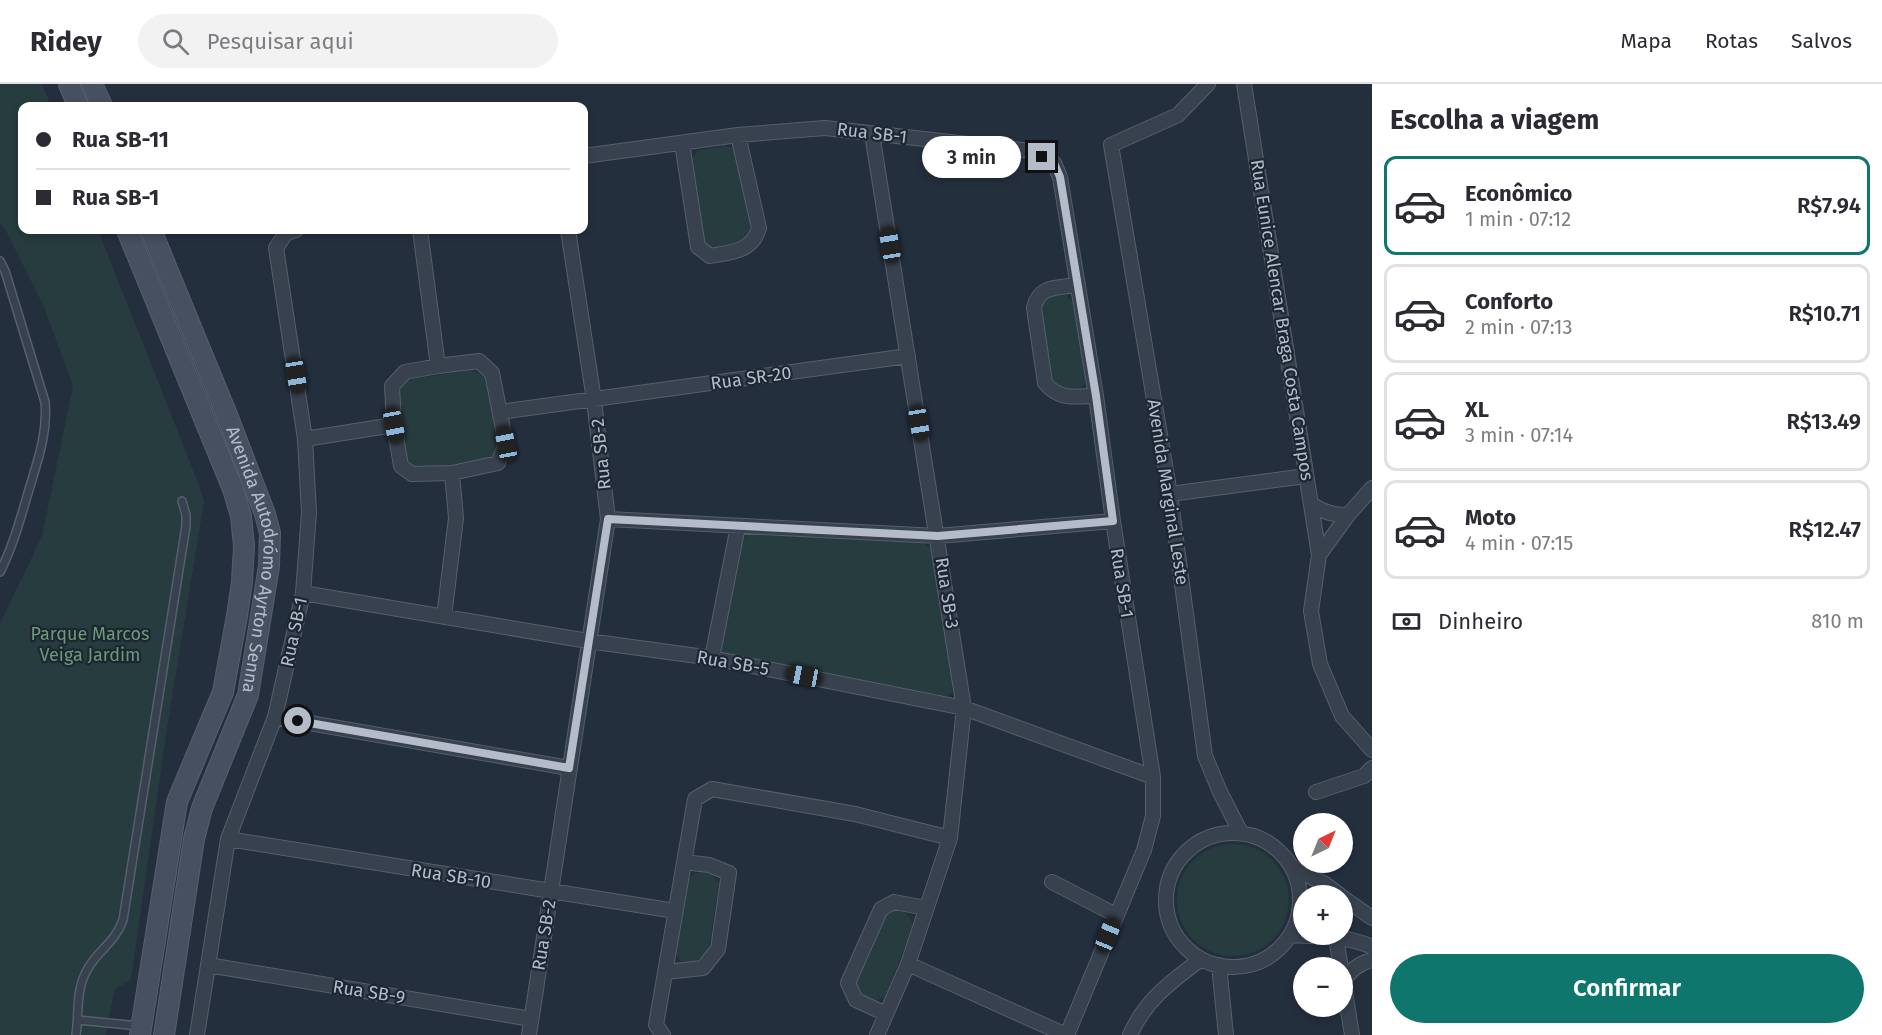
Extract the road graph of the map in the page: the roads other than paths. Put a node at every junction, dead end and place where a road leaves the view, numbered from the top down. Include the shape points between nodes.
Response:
1 (69, 84) edge
2 (92, 84) edge
3 (1208, 84) edge
4 (1244, 84) edge
5 (76, 102) edge
6 (100, 102) edge
7 (872, 134) junction
8 (738, 135) junction
9 (682, 143) junction
10 (588, 155) edge
11 (129, 234) edge
12 (153, 234) edge
13 (285, 234) edge
14 (421, 234) edge
15 (569, 234) edge
16 (0, 261) edge
17 (167, 267) junction
18 (144, 274) junction
19 (1077, 285) junction
20 (908, 356) junction
21 (438, 366) junction
22 (1096, 396) junction
23 (594, 400) junction
24 (500, 412) junction
25 (394, 425) junction
26 (305, 439) junction
27 (452, 473) junction
28 (1306, 476) junction
29 (1372, 488) edge
30 (1170, 495) junction
31 (182, 501) dead end
32 (1311, 504) junction
33 (1348, 515) junction
34 (608, 519) junction
35 (1113, 521) junction
36 (738, 526) junction
37 (938, 536) junction
38 (1319, 555) junction
39 (0, 572) edge
40 (303, 593) junction
41 (444, 617) junction
42 (588, 641) junction
43 (712, 658) junction
44 (964, 708) junction
45 (275, 717) junction
46 (1372, 750) edge
47 (569, 768) junction
48 (1372, 768) edge
49 (1153, 777) junction
50 (1316, 792) dead end
51 (1241, 832) junction
52 (950, 838) junction
53 (228, 839) junction
54 (684, 862) junction
55 (1293, 868) edge
56 (1295, 873) edge
57 (1303, 873) edge
58 (1052, 882) dead end
59 (1326, 885) edge
60 (550, 892) junction
61 (1353, 904) edge
62 (926, 908) junction
63 (675, 911) junction
64 (1116, 915) junction
65 (1372, 918) edge
66 (1291, 935) joint
67 (1353, 940) edge
68 (1372, 947) edge
69 (1201, 958) junction
70 (1372, 960) edge
71 (908, 964) junction
72 (208, 965) junction
73 (1219, 965) junction
74 (1353, 969) edge
75 (665, 972) junction
76 (886, 1014) junction
77 (1349, 1017) edge
78 (531, 1019) junction
79 (78, 1020) junction
80 (140, 1031) edge
81 (76, 1035) edge
82 (164, 1035) edge
83 (197, 1035) edge
84 (528, 1035) edge
85 (663, 1035) edge
86 (877, 1035) edge
87 (1066, 1035) edge
88 (1130, 1035) edge
89 (1226, 1035) edge
90 (1352, 1035) edge

1 - 5 street
2 - 6 street
3 - 30 street, Avenida Marginal Leste via 1178,115 1111,145
4 - 28 street, Rua Eunice Alencar Braga Costa Campos
7 - 8 street, Rua SB-1 via 825,128
7 - 19 street, Rua SB-1 via 1030,151 1054,163 1060,177
7 - 20 street, Rua SB-3
8 - 9 street, Rua SB-1
8 - 9 street via 759,228 745,249 710,256 698,246
9 - 10 street, Rua SB-1
11 - 18 street, Avenida Autodrómo Ayrton Senna
12 - 17 street, Avenida Autodrómo Ayrton Senna
13 - 26 street, Rua SB-1 via 276,248
14 - 21 street
15 - 23 street, Rua SB-2
16 - 39 lane via 46,412 43,442
17 - 18 street
17 - 82 street, Avenida Autodrómo Ayrton Senna via 270,533 269,566 249,695 202,808 194,839
18 - 80 street, Avenida Autodrómo Ayrton Senna via 233,489 244,546 241,593 223,692 177,802
19 - 22 street, Rua SB-1
19 - 22 street via 1050,289 1036,298 1034,308 1045,383 1062,397
20 - 23 street, Rua SR-20
20 - 37 street, Rua SB-3
21 - 24 street via 479,361 492,374
21 - 25 street via 405,372 392,386
22 - 35 street, Rua SB-1
23 - 24 street, Rua SR-20
23 - 34 street, Rua SB-2
24 - 27 street via 506,444 498,463
25 - 26 street
25 - 27 street via 401,466 412,474
26 - 40 street, Rua SB-1 via 309,512
27 - 41 street via 456,518
28 - 30 street
28 - 32 street, Rua Eunice Alencar Braga Costa Campos
29 - 33 street
30 - 51 street, Avenida Marginal Leste via 1205,756
31 - 79 lane via 186,526 123,920 117,935 85,972 79,989
32 - 33 street via 1335,515
32 - 38 street, Rua Eunice Alencar Braga Costa Campos
33 - 38 street
34 - 36 street
34 - 42 street, Rua SB-2
35 - 37 street
35 - 49 street, Rua SB-1
36 - 37 street
36 - 43 street
37 - 44 street, Rua SB-3
38 - 46 street via 1311,611 1320,664 1342,716
40 - 41 street, Rua SB-5
40 - 45 street, Rua SB-1
41 - 42 street, Rua SB-5
42 - 43 street, Rua SB-5
42 - 47 street, Rua SB-2
43 - 44 street, Rua SB-5
44 - 49 street, Rua SB-5
44 - 52 street, Rua SB-3
45 - 47 street
45 - 53 street, Rua SB-1
47 - 60 street, Rua SB-2
48 - 50 street via 1364,776
49 - 64 street, Rua SB-1 via 1153,816 1144,850
51 - 55 street via 1262,838 1280,851
51 - 69 street via 1218,834 1196,843 1180,858 1169,879 1166,902 1171,924 1183,944
52 - 54 street via 855,814 711,789 695,799
52 - 62 street, Rua SB-3
53 - 60 street, Rua SB-10
53 - 72 street, Rua SB-1
54 - 63 street
54 - 75 street via 709,865 729,873 718,949 703,968
56 - 66 street via 1300,891 1299,914
57 - 59 street
58 - 64 street
60 - 63 street, Rua SB-10
60 - 78 street, Rua SB-2
61 - 65 street
62 - 71 street, Rua SB-3
62 - 76 street via 894,902 881,909 848,983 856,1000
63 - 75 street
64 - 87 street, Rua SB-1
66 - 73 street via 1260,962 1239,967
67 - 68 street
69 - 73 street
69 - 88 street via 1156,995
70 - 74 street
71 - 76 street, Rua SB-3
71 - 87 street
72 - 78 street, Rua SB-9
72 - 83 street, Rua SB-1
73 - 89 street
75 - 85 street via 657,1024
76 - 86 street, Rua SB-3
77 - 90 street
78 - 84 street, Rua SB-2
79 - 80 lane
79 - 81 lane

